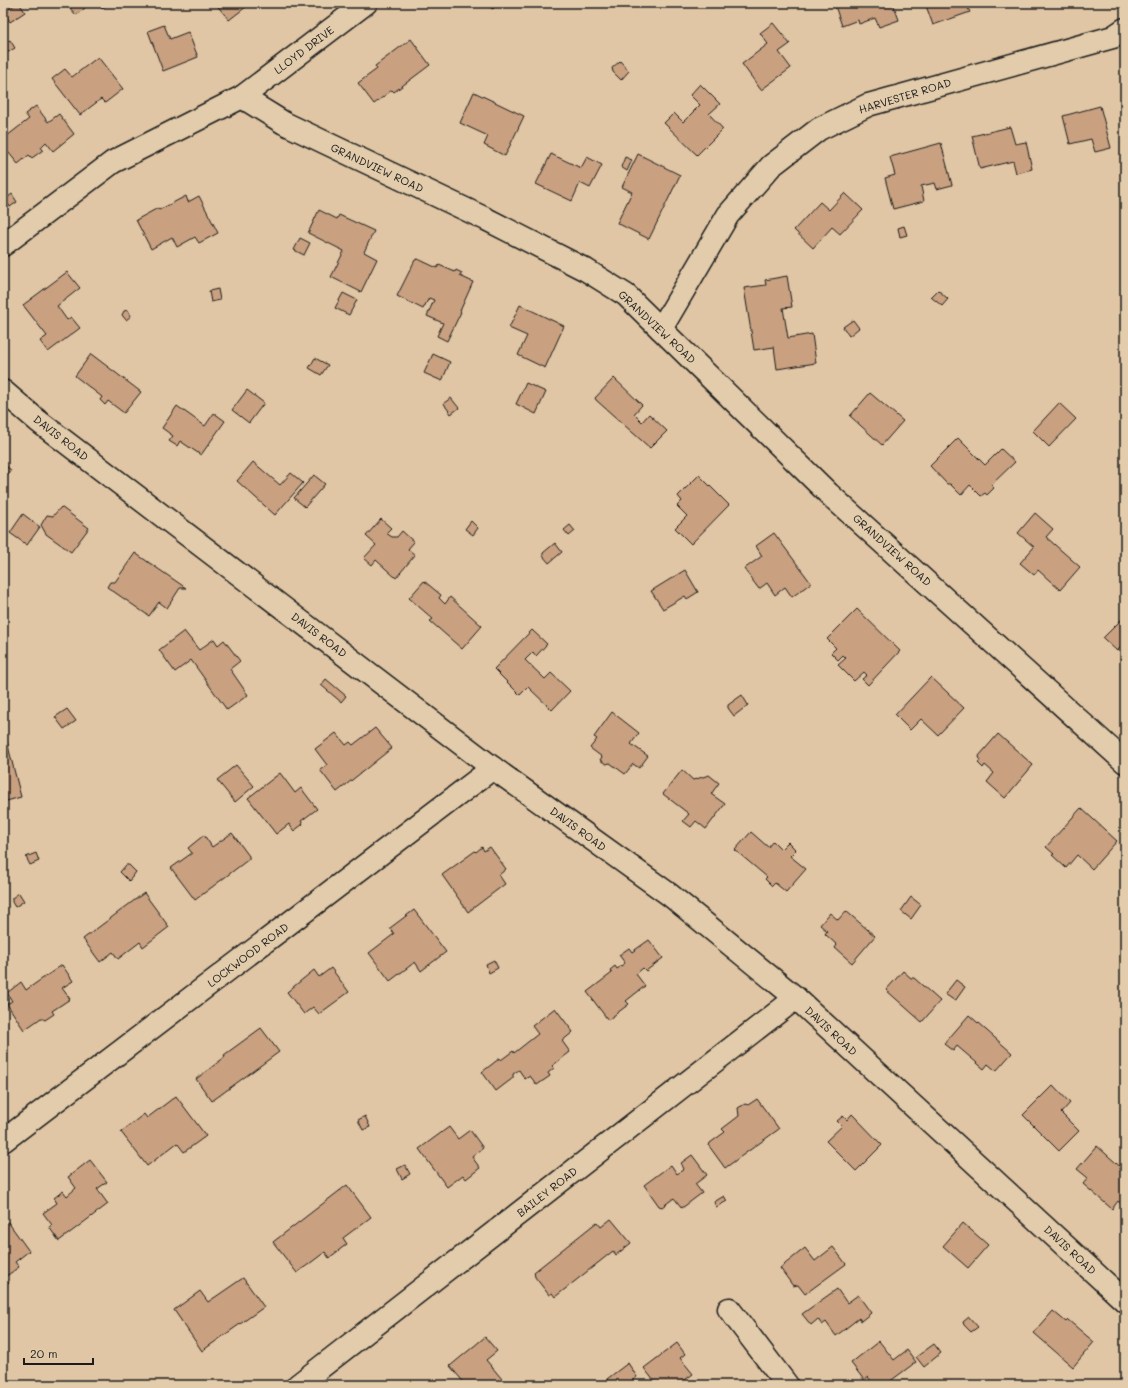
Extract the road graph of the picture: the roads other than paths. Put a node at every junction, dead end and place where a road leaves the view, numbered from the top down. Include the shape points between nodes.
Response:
1 (366, 3) edge
2 (1125, 29) edge
3 (242, 97) junction
4 (3, 245) edge
5 (661, 329) junction
6 (3, 391) edge
7 (1125, 762) edge
8 (493, 768) junction
9 (796, 998) junction
10 (3, 1141) edge
11 (1125, 1301) edge
12 (729, 1309) dead end
13 (298, 1385) edge
14 (787, 1385) edge

1 - 3 street, LLOYD DRIVE
2 - 5 street, HARVESTER ROAD via 1113,37 868,105 819,129 771,166 728,215
3 - 4 street via 113,162
3 - 5 street, GRANDVIEW ROAD via 284,123 486,219 586,270 626,295
5 - 7 street, GRANDVIEW ROAD via 829,494
6 - 8 street, DAVIS ROAD
8 - 9 street, DAVIS ROAD via 670,895
8 - 10 street, LOCKWOOD ROAD
9 - 11 street, DAVIS ROAD
9 - 13 street, BAILEY ROAD
12 - 14 street

